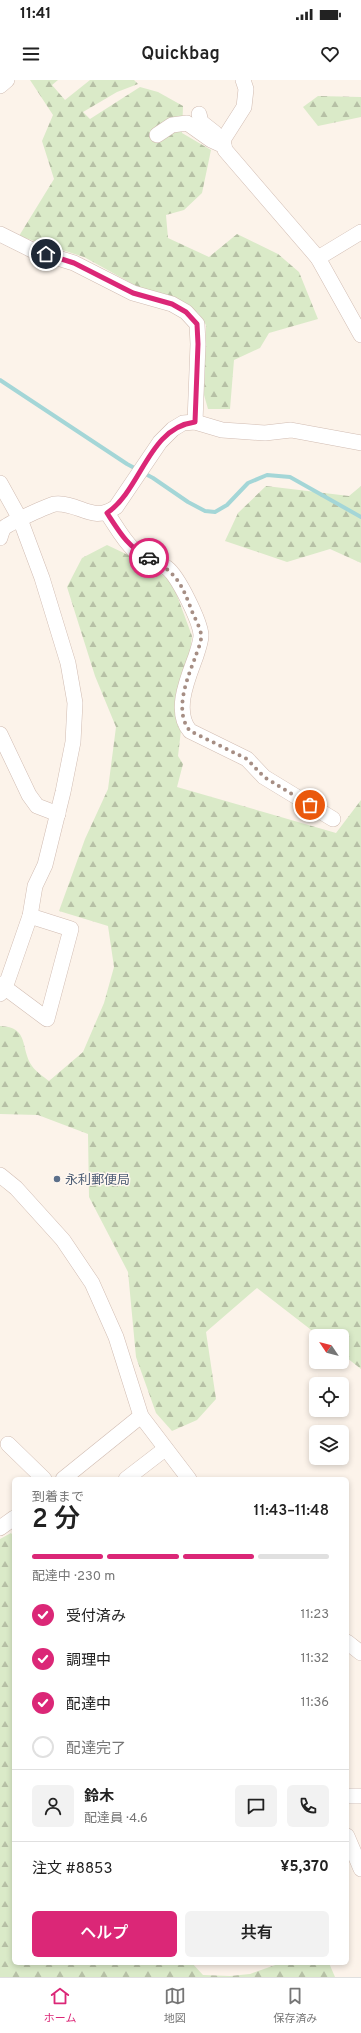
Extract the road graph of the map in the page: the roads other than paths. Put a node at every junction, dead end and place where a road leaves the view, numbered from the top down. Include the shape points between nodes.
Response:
1 (7, 80) edge
2 (243, 80) edge
3 (0, 86) edge
4 (199, 114) dead end
5 (157, 135) dead end
6 (224, 142) junction
7 (361, 232) edge
8 (0, 234) edge
9 (318, 258) junction
10 (361, 335) edge
11 (195, 422) junction
12 (361, 443) edge
13 (0, 483) edge
14 (107, 513) junction
15 (20, 519) junction
16 (0, 538) edge
17 (0, 734) edge
18 (58, 814) junction
19 (333, 819) dead end
20 (30, 916) junction
21 (2, 989) edge
22 (0, 1175) edge
23 (141, 1416) junction
24 (8, 1444) dead end
25 (165, 1449) junction
26 (42, 1477) edge
27 (65, 1477) edge
28 (129, 1477) edge
29 (187, 1477) edge
30 (12, 1519) edge
31 (0, 1528) edge
32 (349, 1644) edge
33 (361, 1653) edge
34 (349, 1796) edge
35 (361, 1796) edge
36 (349, 1841) edge
37 (361, 1869) edge

1 - 3 street
2 - 6 street via 246,89 244,107
4 - 6 street via 201,122
5 - 6 street via 172,125 187,123 211,140
6 - 9 street via 225,150
7 - 9 street
8 - 11 street via 32,250 74,263 133,293 172,304 186,312 197,324
9 - 10 street
11 - 12 street via 222,430 265,433 291,430
11 - 14 street via 183,423 160,442 116,507
13 - 15 street
14 - 15 street via 94,514 55,504
14 - 19 street via 135,551 166,567 176,576 201,634 187,683 182,712 184,723 190,731 247,759 264,777
15 - 16 street via 6,527
15 - 18 street via 42,578 68,663 75,703 74,742
17 - 18 street via 29,795 37,806
18 - 20 street via 45,865 35,886
20 - 21 street
20 - 21 street via 71,929 47,1019
22 - 23 street via 16,1188 63,1240 92,1283 116,1337
23 - 25 street
23 - 27 street
24 - 26 street
25 - 28 street
25 - 29 street
30 - 31 street
32 - 33 street
34 - 35 street
36 - 37 street

